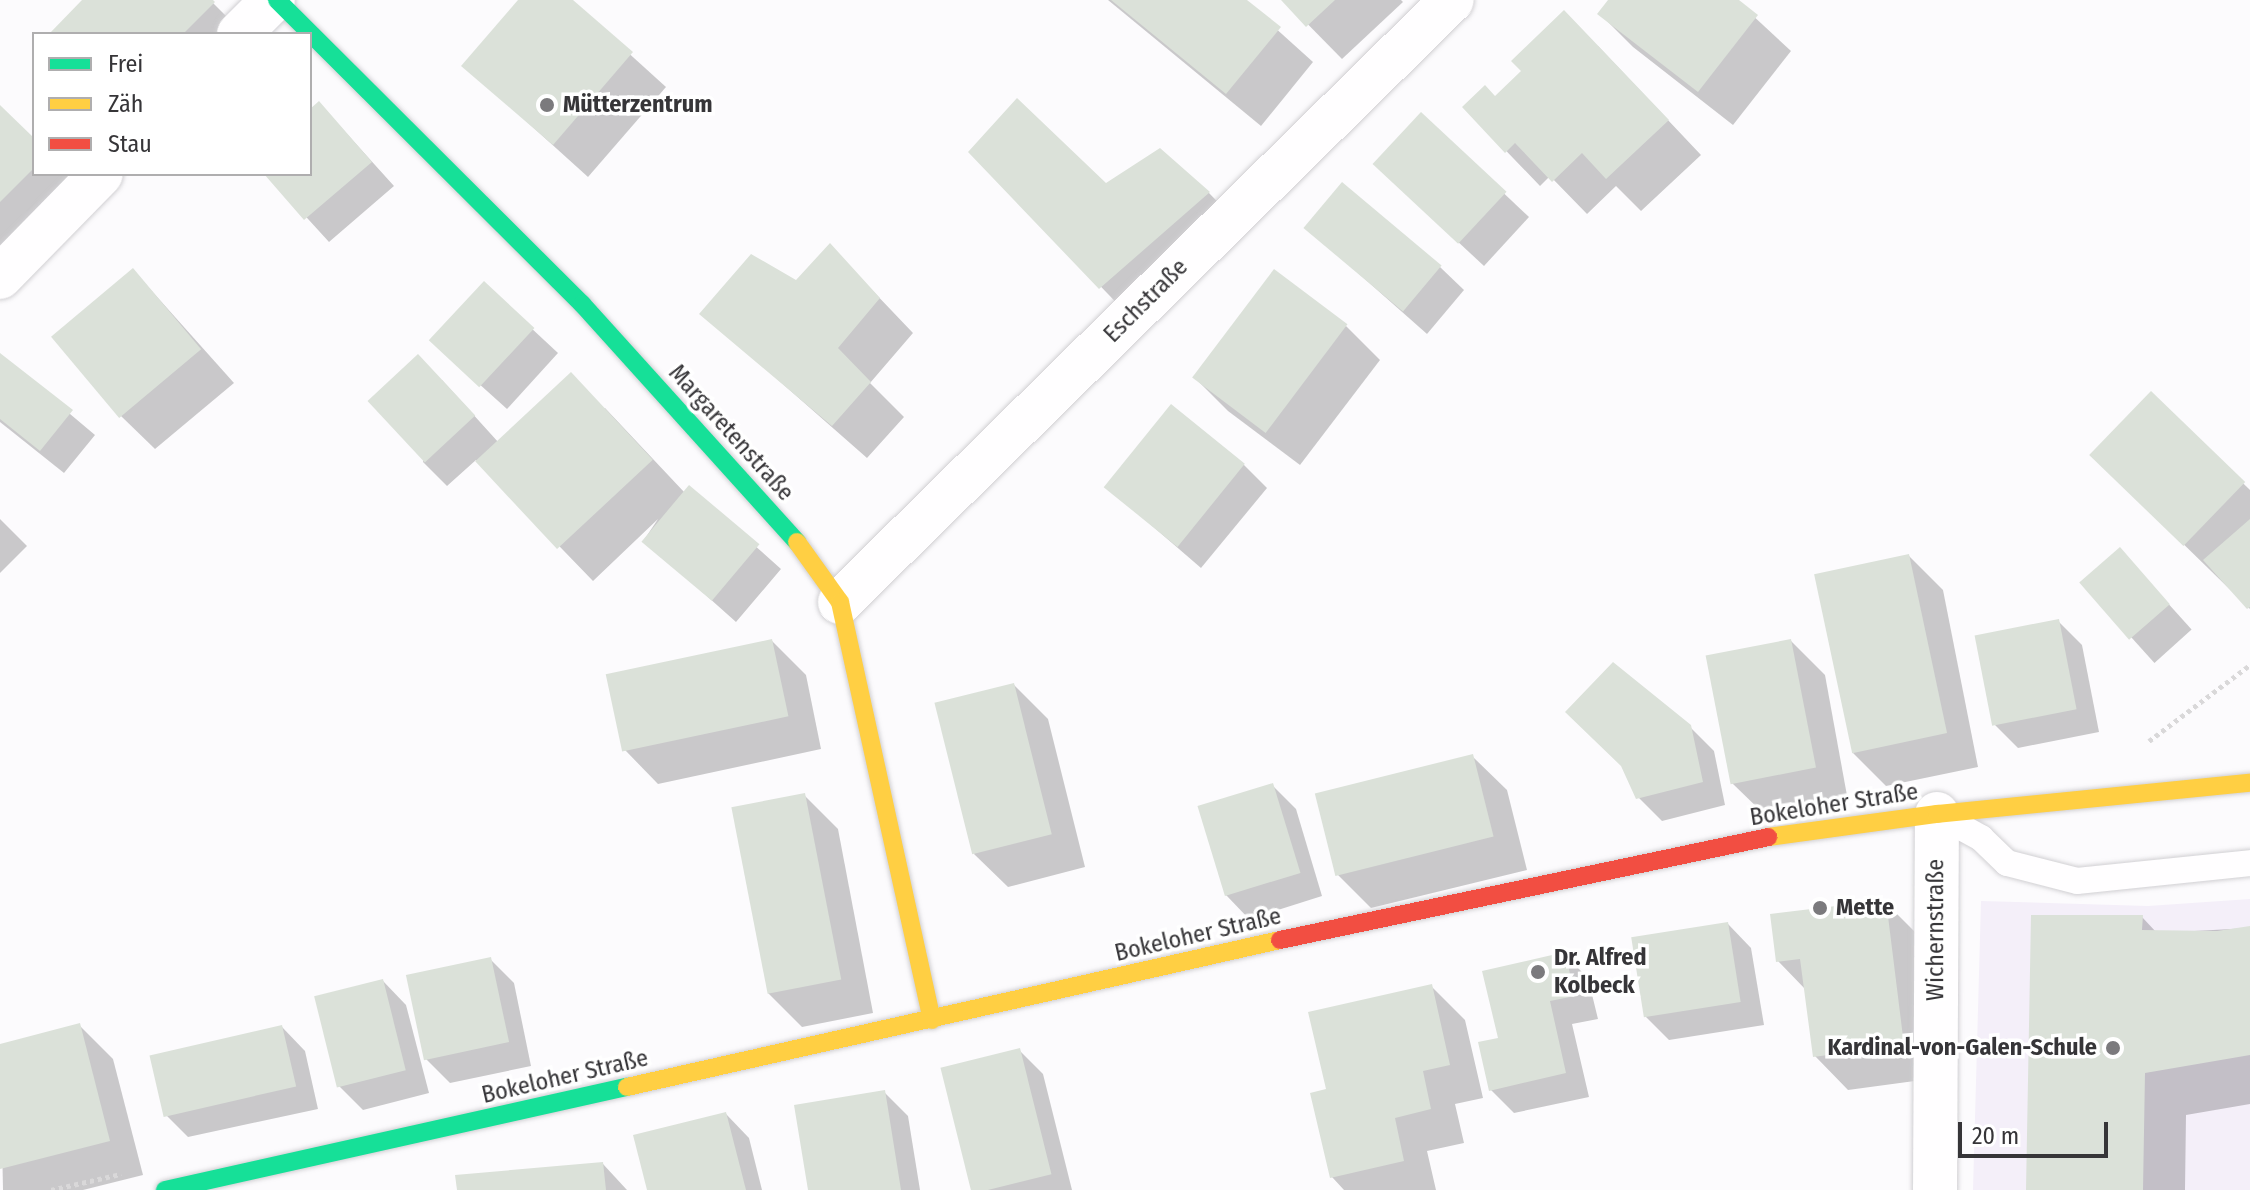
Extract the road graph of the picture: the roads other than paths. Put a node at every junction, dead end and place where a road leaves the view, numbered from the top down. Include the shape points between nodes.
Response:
1 (275, 0) edge
2 (1452, 0) edge
3 (241, 32) edge
4 (307, 32) edge
5 (312, 37) edge
6 (99, 176) edge
7 (0, 277) edge
8 (840, 602) junction
9 (2250, 783) edge
10 (1937, 814) junction
11 (2250, 863) edge
12 (932, 1020) junction
13 (165, 1190) edge
14 (1935, 1190) edge

1 - 3 street
1 - 4 street, Margaretenstraße
2 - 8 street, Eschstraße
5 - 8 street, Margaretenstraße via 582,304 817,564
6 - 7 street
8 - 12 street, Margaretenstraße
9 - 10 street, Bokeloher Straße
10 - 11 lane via 1981,838 2007,863 2077,881
10 - 12 street, Bokeloher Straße via 1785,834 1506,890
10 - 14 street, Wichernstraße
12 - 13 street, Bokeloher Straße

